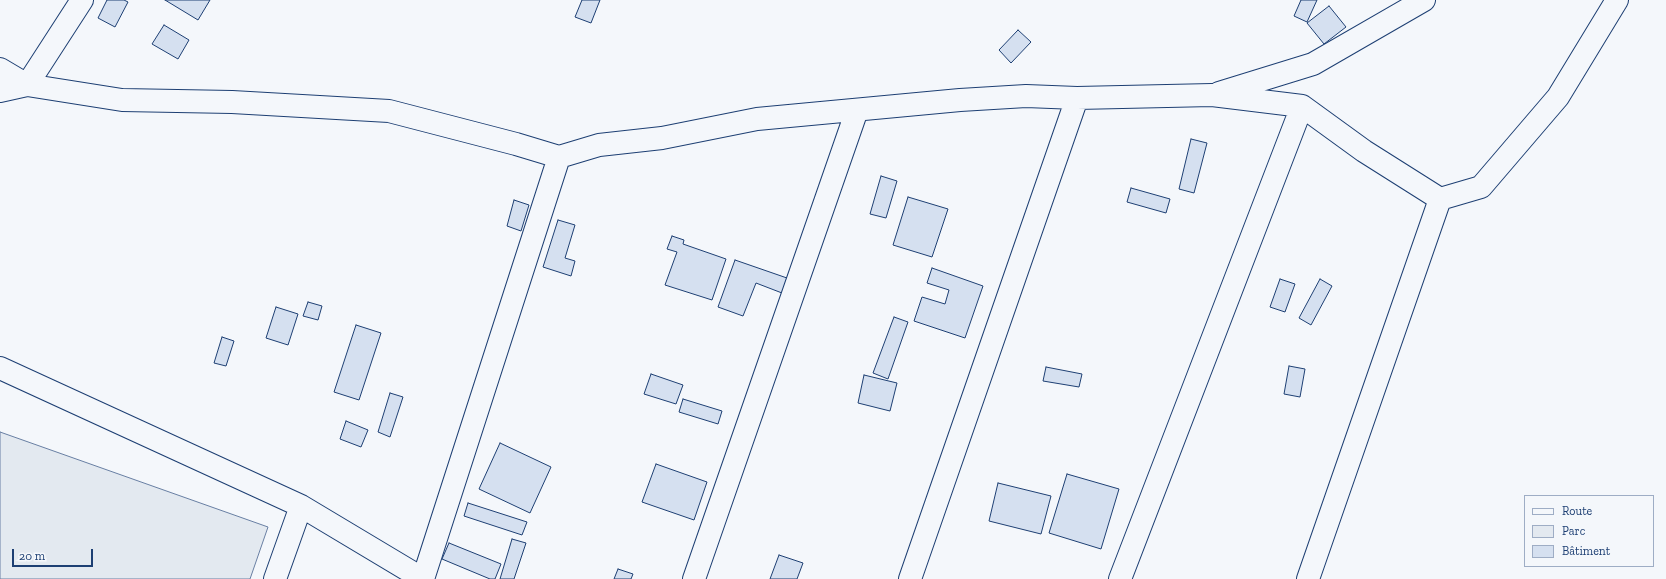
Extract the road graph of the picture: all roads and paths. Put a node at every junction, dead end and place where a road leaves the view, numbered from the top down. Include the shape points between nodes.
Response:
1 (82, 0) edge
2 (1424, 0) edge
3 (1617, 0) edge
4 (0, 69) edge
5 (27, 85) junction
6 (0, 90) edge
7 (1212, 95) junction
8 (1078, 98) junction
9 (1302, 106) junction
10 (858, 110) junction
11 (559, 157) junction
12 (1440, 199) junction
13 (0, 368) edge
14 (302, 506) junction
15 (275, 579) edge
16 (423, 579) edge
17 (694, 579) edge
18 (910, 579) edge
19 (1120, 579) edge
20 (1308, 579) edge

1 - 5 street
2 - 7 street via 1314,64
3 - 12 street via 1558,97 1481,187
4 - 5 street
5 - 6 street
5 - 11 street via 122,100 232,102 390,111
7 - 8 street
7 - 9 street
8 - 10 street via 1018,96
8 - 18 street
9 - 12 street via 1364,151
9 - 19 street
10 - 11 street via 757,119 662,138 599,145
10 - 17 street
11 - 16 street
12 - 20 street
13 - 14 street
14 - 15 street
14 - 16 street

